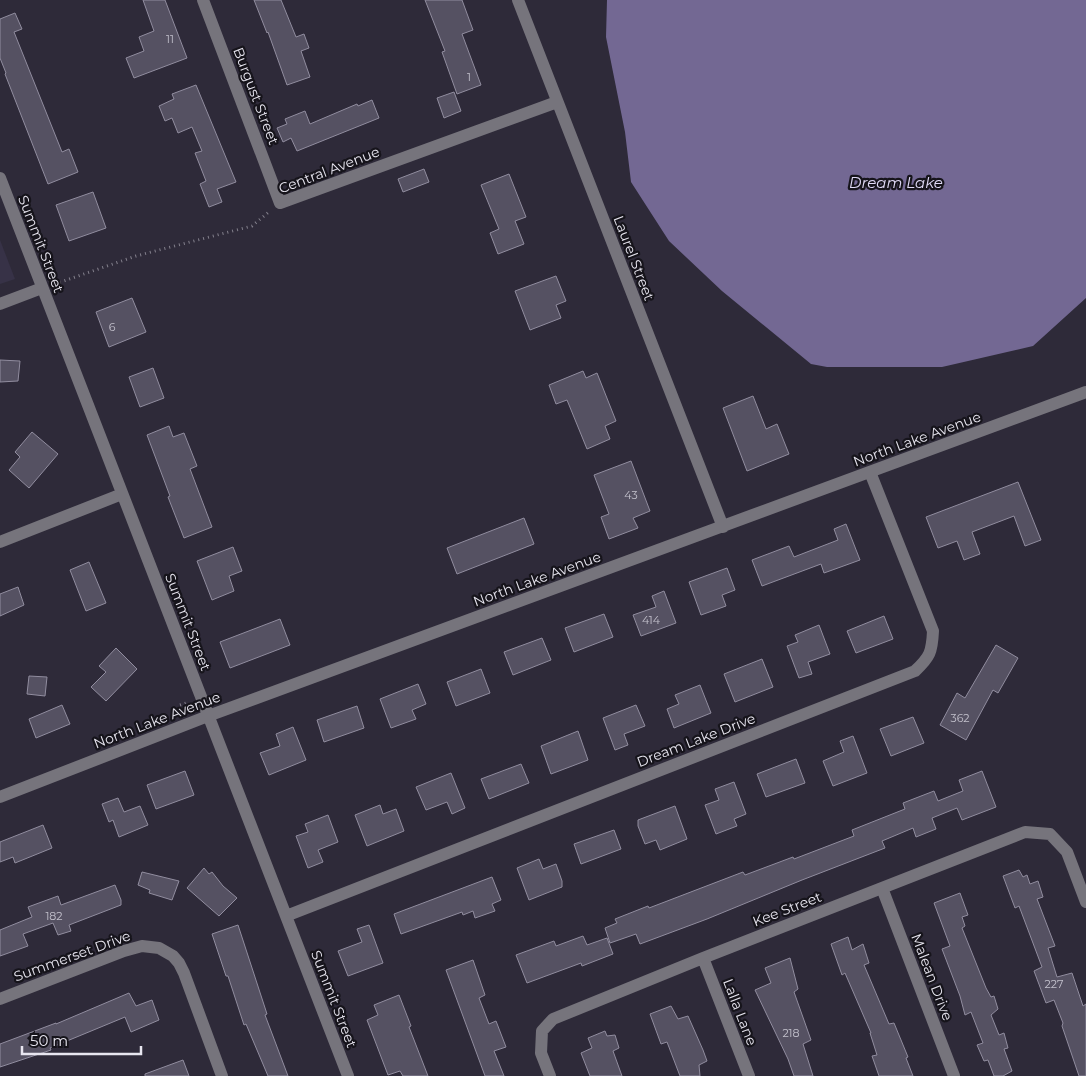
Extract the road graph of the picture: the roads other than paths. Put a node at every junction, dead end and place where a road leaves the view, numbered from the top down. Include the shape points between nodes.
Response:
1 (203, 0) edge
2 (518, 0) edge
3 (557, 102) junction
4 (0, 178) edge
5 (280, 203) joint
6 (42, 288) junction
7 (0, 304) edge
8 (1086, 392) edge
9 (870, 472) junction
10 (122, 494) junction
11 (723, 527) junction
12 (0, 542) edge
13 (208, 716) junction
14 (0, 797) edge
15 (882, 888) junction
16 (1086, 902) edge
17 (286, 916) junction
18 (703, 958) junction
19 (0, 998) edge
20 (222, 1076) edge
21 (348, 1076) edge
22 (550, 1076) edge
23 (749, 1076) edge
24 (954, 1076) edge

1 - 5 street, Burgust Street
2 - 3 street, Laurel Street
3 - 5 street, Central Avenue
3 - 11 street, Laurel Street
4 - 6 street, Summit Street
6 - 7 street
6 - 10 street, Summit Street
8 - 9 street, North Lake Avenue
9 - 11 street, North Lake Avenue
9 - 17 street, Dream Lake Drive via 933,631 929,658 915,671
10 - 12 street
10 - 13 street, Summit Street
11 - 13 street, North Lake Avenue
13 - 14 street, North Lake Avenue
13 - 17 street, Summit Street
15 - 16 street, Kee Street via 1025,832 1050,834 1067,852
15 - 18 street, Kee Street
15 - 24 street, Malean Drive
17 - 21 street, Summit Street
18 - 22 street, Kee Street via 553,1019 542,1031 541,1053
18 - 23 street, Lalla Lane
19 - 20 street, Summerset Drive via 124,951 142,946 159,948 173,956 184,972

